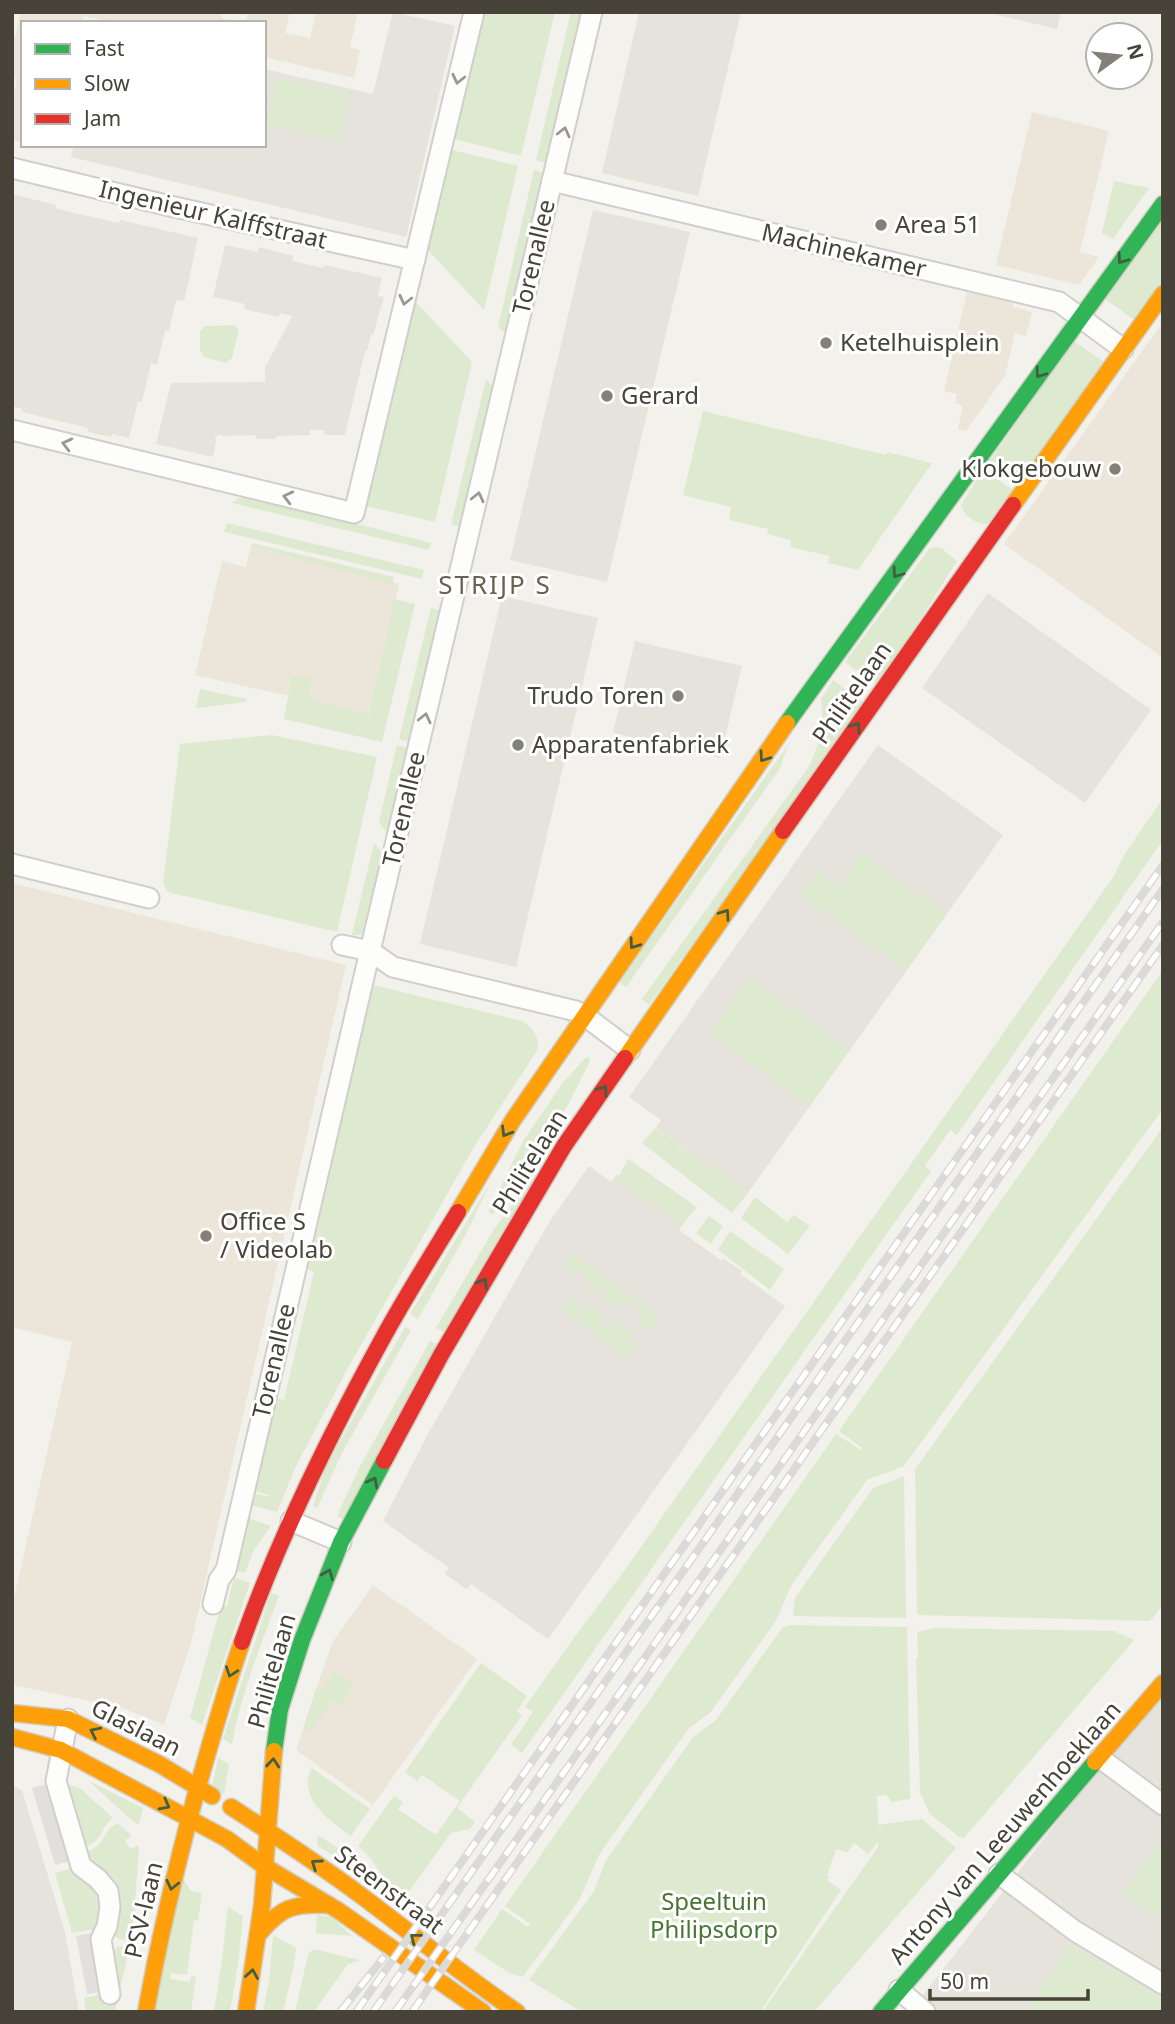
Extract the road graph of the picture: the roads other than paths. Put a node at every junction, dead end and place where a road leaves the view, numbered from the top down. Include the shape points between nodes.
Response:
1 (474, 12) edge
2 (592, 12) edge
3 (12, 168) edge
4 (552, 181) junction
5 (1163, 204) edge
6 (415, 260) junction
7 (1163, 294) edge
8 (1080, 317) junction
9 (1123, 349) junction
10 (12, 430) edge
11 (12, 864) edge
12 (149, 898) dead end
13 (342, 944) dead end
14 (370, 951) junction
15 (585, 1016) junction
16 (629, 1050) junction
17 (291, 1521) junction
18 (341, 1542) junction
19 (214, 1604) dead end
20 (1163, 1683) edge
21 (12, 1713) edge
22 (68, 1719) junction
23 (12, 1737) edge
24 (61, 1751) junction
25 (1100, 1758) junction
26 (198, 1788) junction
27 (1163, 1805) edge
28 (231, 1807) junction
29 (189, 1819) junction
30 (261, 1835) junction
31 (227, 1839) junction
32 (264, 1866) junction
33 (999, 1874) junction
34 (329, 1906) junction
35 (257, 1936) junction
36 (1163, 1984) edge
37 (899, 1990) junction
38 (110, 1994) dead end
39 (146, 2012) edge
40 (246, 2012) edge
41 (483, 2012) edge
42 (517, 2012) edge
43 (881, 2012) edge
44 (925, 2012) edge

1 -> 6 street
4 -> 2 street, Torenallee
3 - 6 street, Ingenieur Kalffstraat
4 - 8 street, Machinekamer via 1059,302
14 -> 4 street, Torenallee
5 -> 8 street
6 -> 10 street via 354,513
7 - 9 street
8 - 9 street, Machinekamer
8 -> 15 street, Philitelaan via 789,721
16 -> 9 street, Philitelaan
11 - 12 street
13 - 14 street
14 - 15 street via 393,967 565,1007
14 - 19 street, Torenallee via 226,1570
15 - 16 street
15 -> 17 street, Philitelaan via 513,1120 384,1336
18 -> 16 street, Philitelaan via 441,1355 564,1146
17 - 18 street
17 -> 26 street, Philitelaan via 230,1676
30 -> 18 street, Philitelaan via 280,1709
20 - 25 street, Antony van Leeuwenhoeklaan
21 - 22 street, Glaslaan
22 - 24 street
26 -> 22 street, Glaslaan
23 - 24 street
24 -> 29 street
24 - 38 street via 55,1781 81,1866 108,1891 110,1907 101,1939
25 - 27 street
25 - 33 street, Antony van Leeuwenhoeklaan
26 - 28 street, Glaslaan
26 - 29 street, Philitelaan
28 - 29 street
28 - 30 street, Steenstraat
29 - 31 street
29 -> 39 street, PSV-laan
30 - 31 street via 243,1842
30 - 32 street, Philitelaan
42 -> 30 street, Steenstraat via 354,1891
31 - 32 street
32 - 34 street, Steenstraat
32 - 35 street
33 - 36 street via 1075,1931
33 - 37 street, Antony van Leeuwenhoeklaan
34 - 35 street via 302,1903 289,1907
34 - 41 street, Steenstraat
40 -> 35 street
37 - 43 street, Antony van Leeuwenhoeklaan
37 - 44 street

